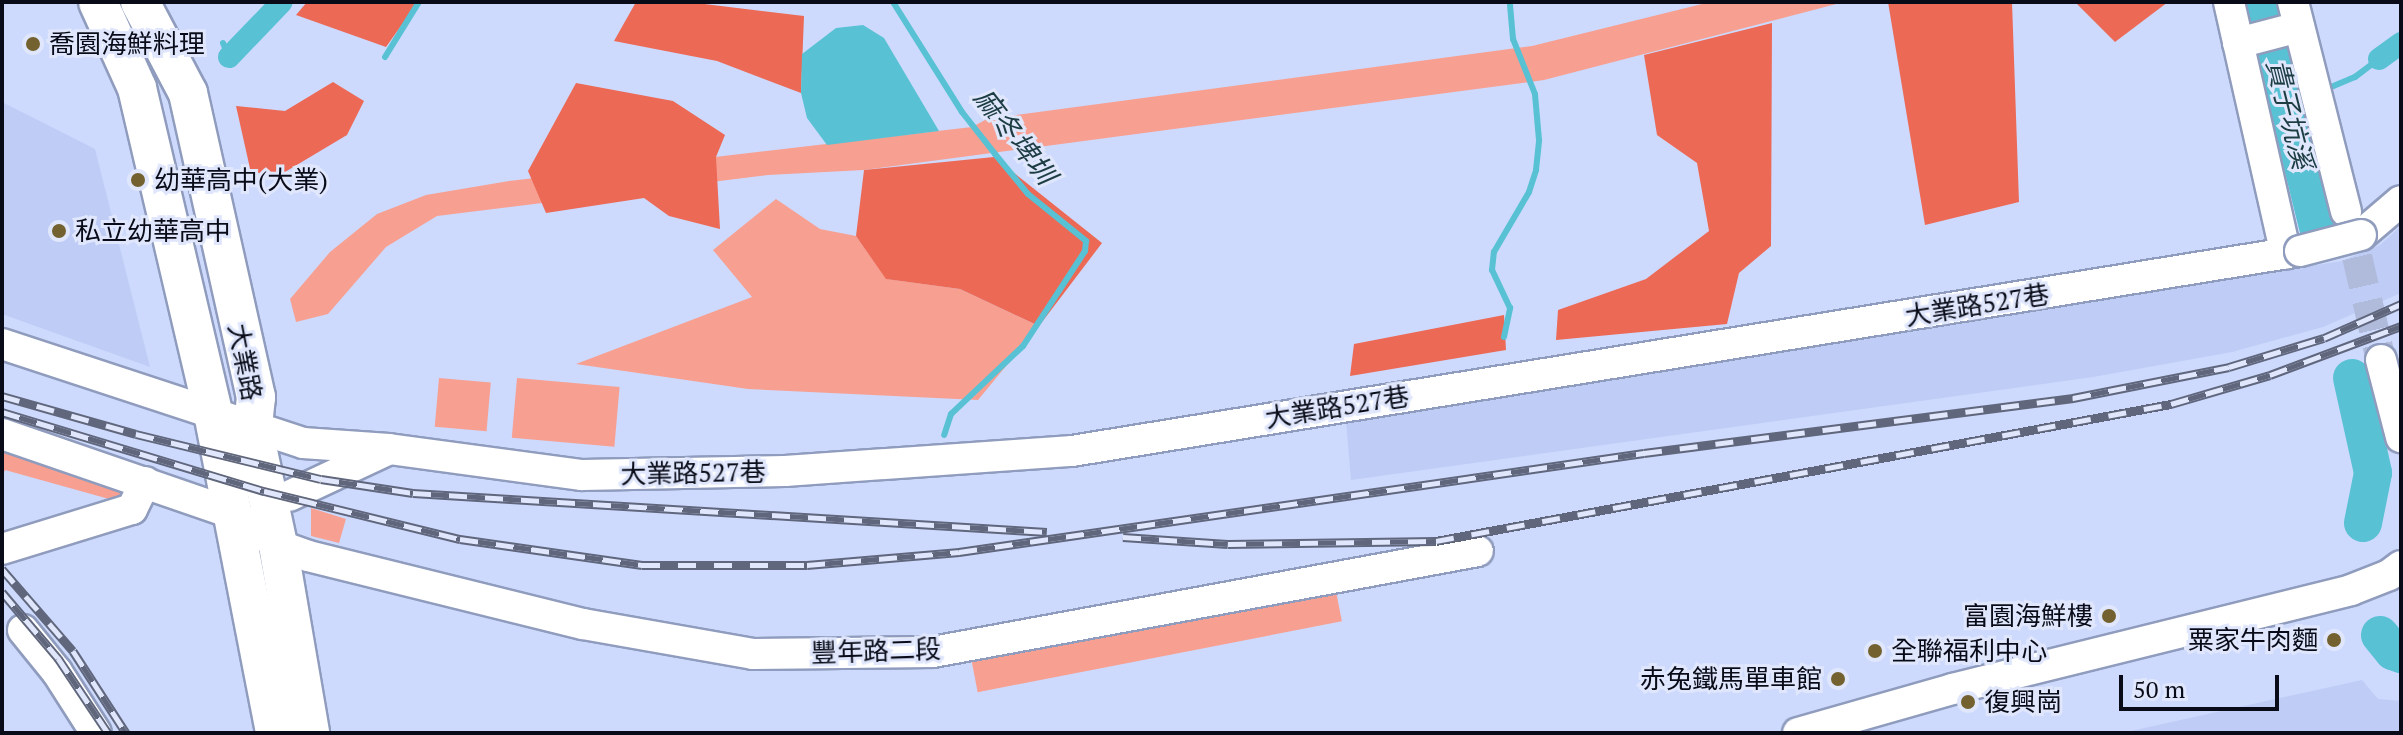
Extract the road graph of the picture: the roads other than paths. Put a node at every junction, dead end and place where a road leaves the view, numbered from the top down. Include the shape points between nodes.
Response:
1 (98, 2) edge
2 (140, 2) edge
3 (2229, 2) edge
4 (2296, 14) edge
5 (2238, 43) junction
6 (2401, 201) edge
7 (2354, 223) junction
8 (2293, 252) junction
9 (2, 344) edge
10 (2381, 360) tunnel mouth
11 (213, 413) junction
12 (253, 428) junction
13 (2, 434) edge
14 (2401, 437) edge
15 (389, 449) junction
16 (145, 482) junction
17 (289, 496) dead end
18 (234, 514) junction
19 (278, 545) junction
20 (2, 549) edge
21 (1478, 551) dead end
22 (2397, 576) edge
23 (23, 630) dead end
24 (96, 733) edge
25 (275, 733) edge
26 (310, 733) edge
27 (1798, 733) edge

1 - 11 main road, 大業路 via 137,88
2 - 12 main road, 大業路 via 188,93 256,397
3 - 5 street
4 - 5 street
4 - 7 street
5 - 8 street
6 - 7 street, 大業路527巷
7 - 8 street, 大業路527巷, bridge
8 - 15 street, 大業路527巷 via 1072,451 785,471 582,475
9 - 11 street, 大業路527巷
10 - 14 street
11 - 12 street, 大業路527巷
11 - 18 main road, 大業路
12 - 15 street, 大業路527巷 via 303,443
12 - 19 main road, 大業路
13 - 16 street, 豐年路二段
15 - 17 street
16 - 18 street, 豐年路二段
16 - 20 street via 132,509
18 - 19 street, 豐年路二段
18 - 25 main road, 大業路
19 - 21 street, 豐年路二段 via 583,624 753,654 944,650
19 - 26 main road, 大業路
22 - 27 street
23 - 24 street

